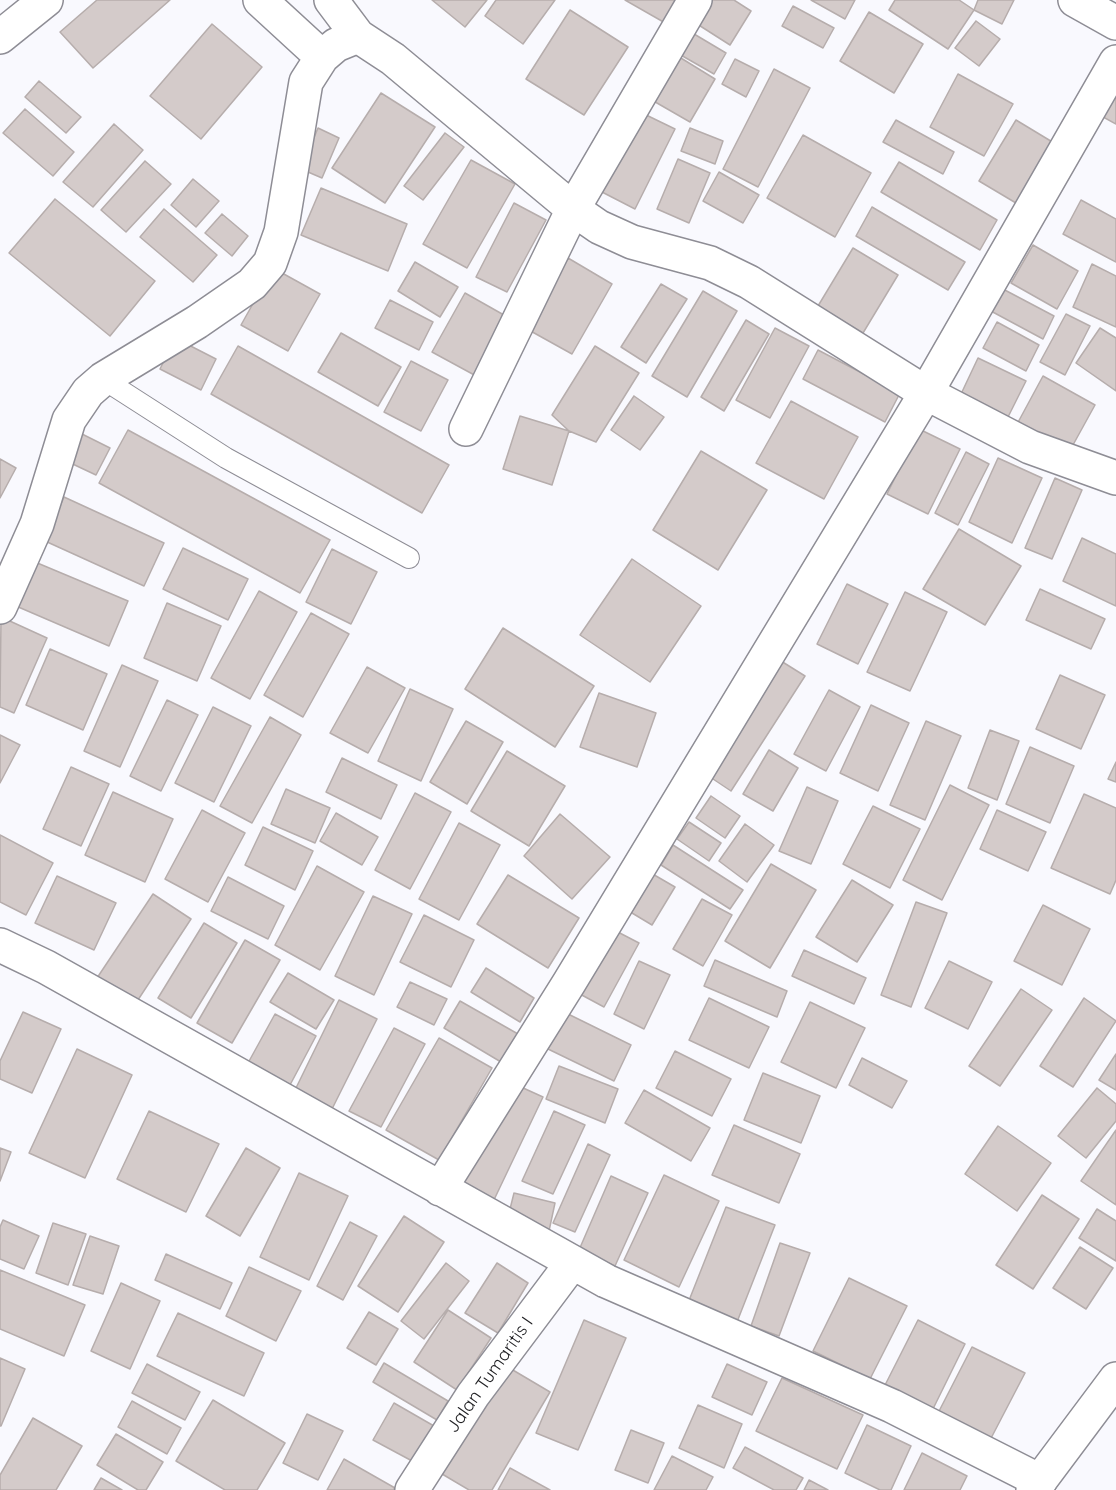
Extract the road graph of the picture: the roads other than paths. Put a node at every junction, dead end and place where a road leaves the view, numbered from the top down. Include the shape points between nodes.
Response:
1 (46, 0) edge
2 (260, 0) edge
3 (331, 0) edge
4 (695, 0) edge
5 (1075, 0) edge
6 (1116, 23) edge
7 (358, 36) junction
8 (0, 37) edge
9 (322, 57) junction
10 (1116, 62) edge
11 (573, 209) junction
12 (103, 379) junction
13 (926, 393) junction
14 (466, 429) dead end
15 (1116, 478) edge
16 (409, 558) dead end
17 (0, 607) edge
18 (0, 945) edge
19 (440, 1189) junction
20 (572, 1263) junction
21 (1116, 1379) edge
22 (1037, 1486) edge
23 (412, 1490) edge

1 - 8 street
2 - 9 street
3 - 7 street
4 - 11 street
5 - 6 street
7 - 9 street via 336,45
7 - 11 street via 393,58
9 - 12 street via 306,82 281,232 270,263 252,284
10 - 13 street
11 - 13 street via 599,227 632,242 710,263 749,282
11 - 14 street
12 - 16 lane via 236,463
12 - 17 street via 88,392 69,420 37,524
13 - 15 street via 1030,447
13 - 19 street
18 - 19 street via 46,967
19 - 20 street
20 - 22 street via 892,1406
20 - 23 street, Jalan Tumaritis I via 473,1395
21 - 22 street

